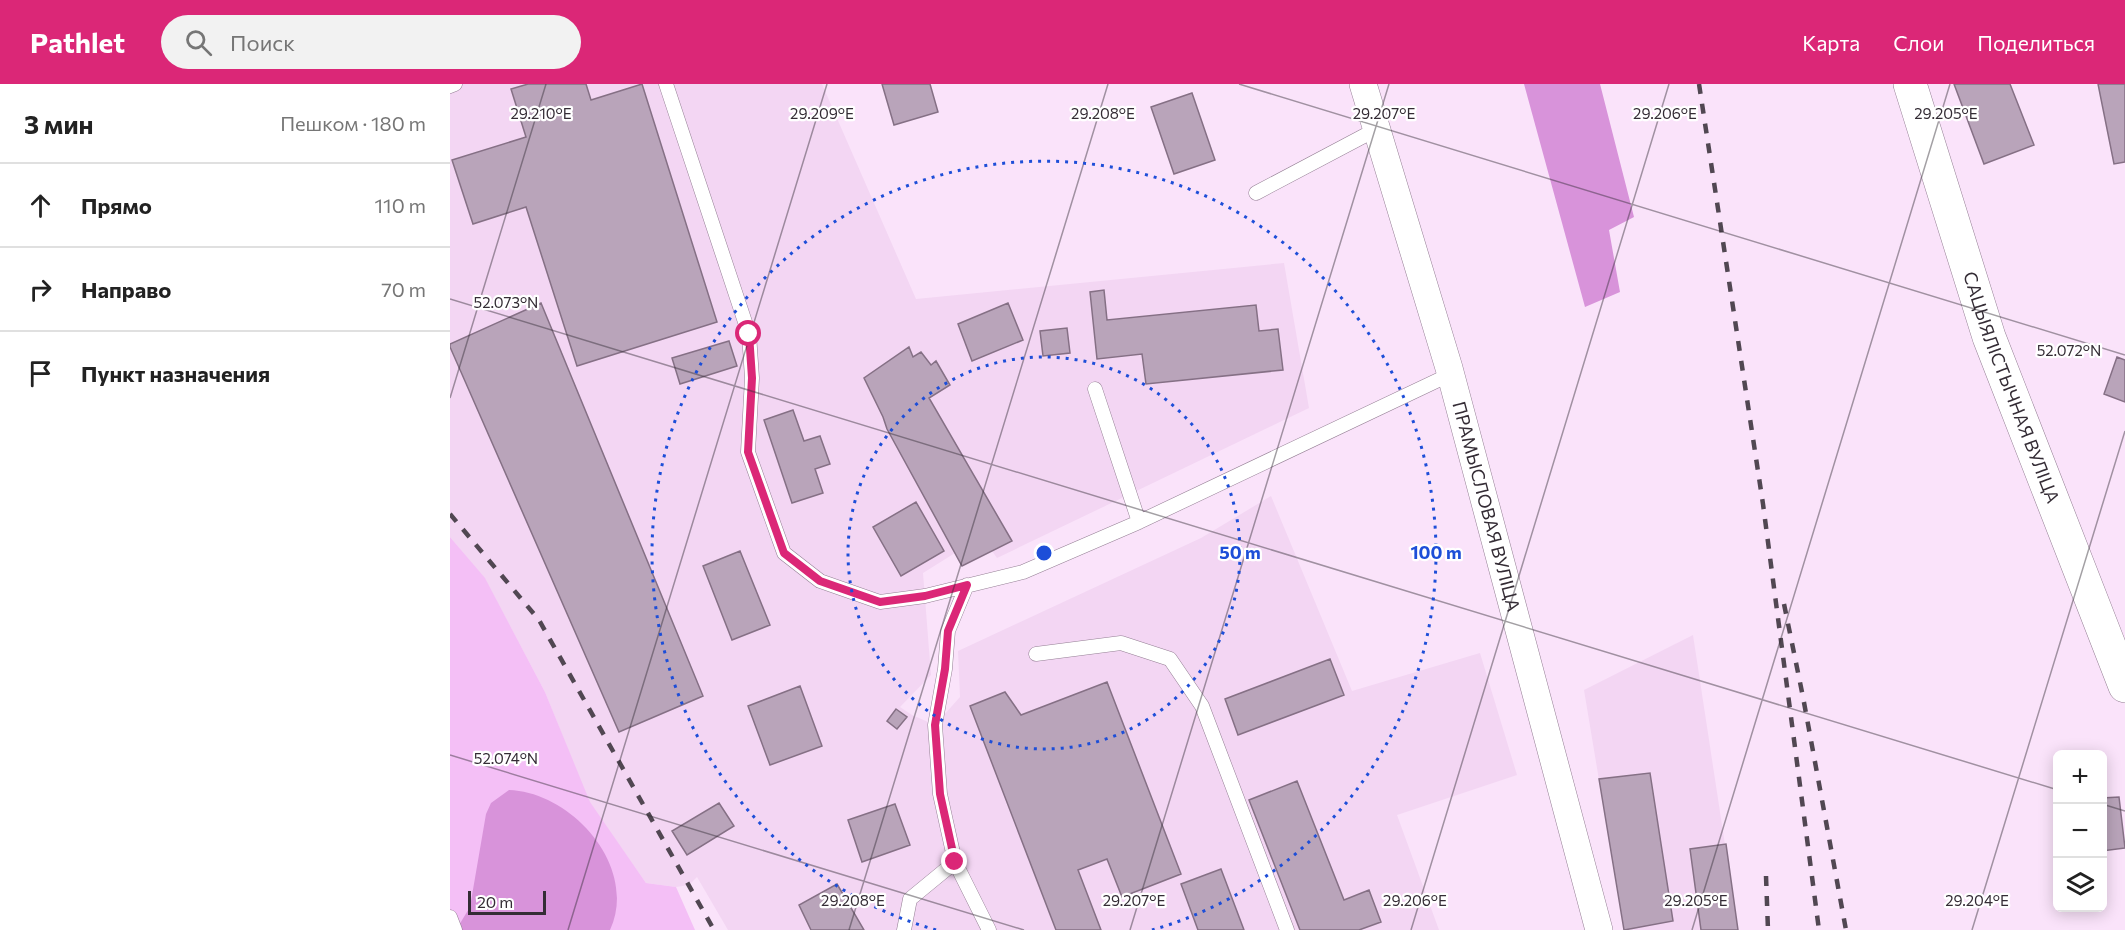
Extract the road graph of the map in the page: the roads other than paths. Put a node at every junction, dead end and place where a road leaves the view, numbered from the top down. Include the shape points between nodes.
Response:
1 (455, 84) edge
2 (666, 84) edge
3 (1363, 84) edge
4 (1910, 84) edge
5 (450, 86) edge
6 (1377, 129) junction
7 (1256, 193) dead end
8 (1451, 374) junction
9 (1095, 389) dead end
10 (1139, 522) junction
11 (967, 585) junction
12 (1036, 654) dead end
13 (2125, 686) edge
14 (955, 862) junction
15 (450, 917) edge
16 (455, 930) edge
17 (904, 930) edge
18 (989, 930) edge
19 (1287, 930) edge
20 (1599, 930) edge

1 - 5 lane
2 - 11 lane via 749,334 752,378 748,452 784,553 820,581 880,602
3 - 6 street, ПРАМЫСЛОВАЯ ВУЛІЦА
4 - 13 street, САЦЫЯЛІСТЫЧНАЯ ВУЛІЦА via 1989,337
6 - 7 lane
6 - 8 street, ПРАМЫСЛОВАЯ ВУЛІЦА
8 - 10 lane
8 - 20 street, ПРАМЫСЛОВАЯ ВУЛІЦА
9 - 10 lane
10 - 11 lane via 1023,572
11 - 14 lane via 948,631 935,725 940,794
12 - 19 lane via 1121,643 1170,659 1202,706
14 - 17 lane via 910,899
14 - 18 lane
15 - 16 lane

